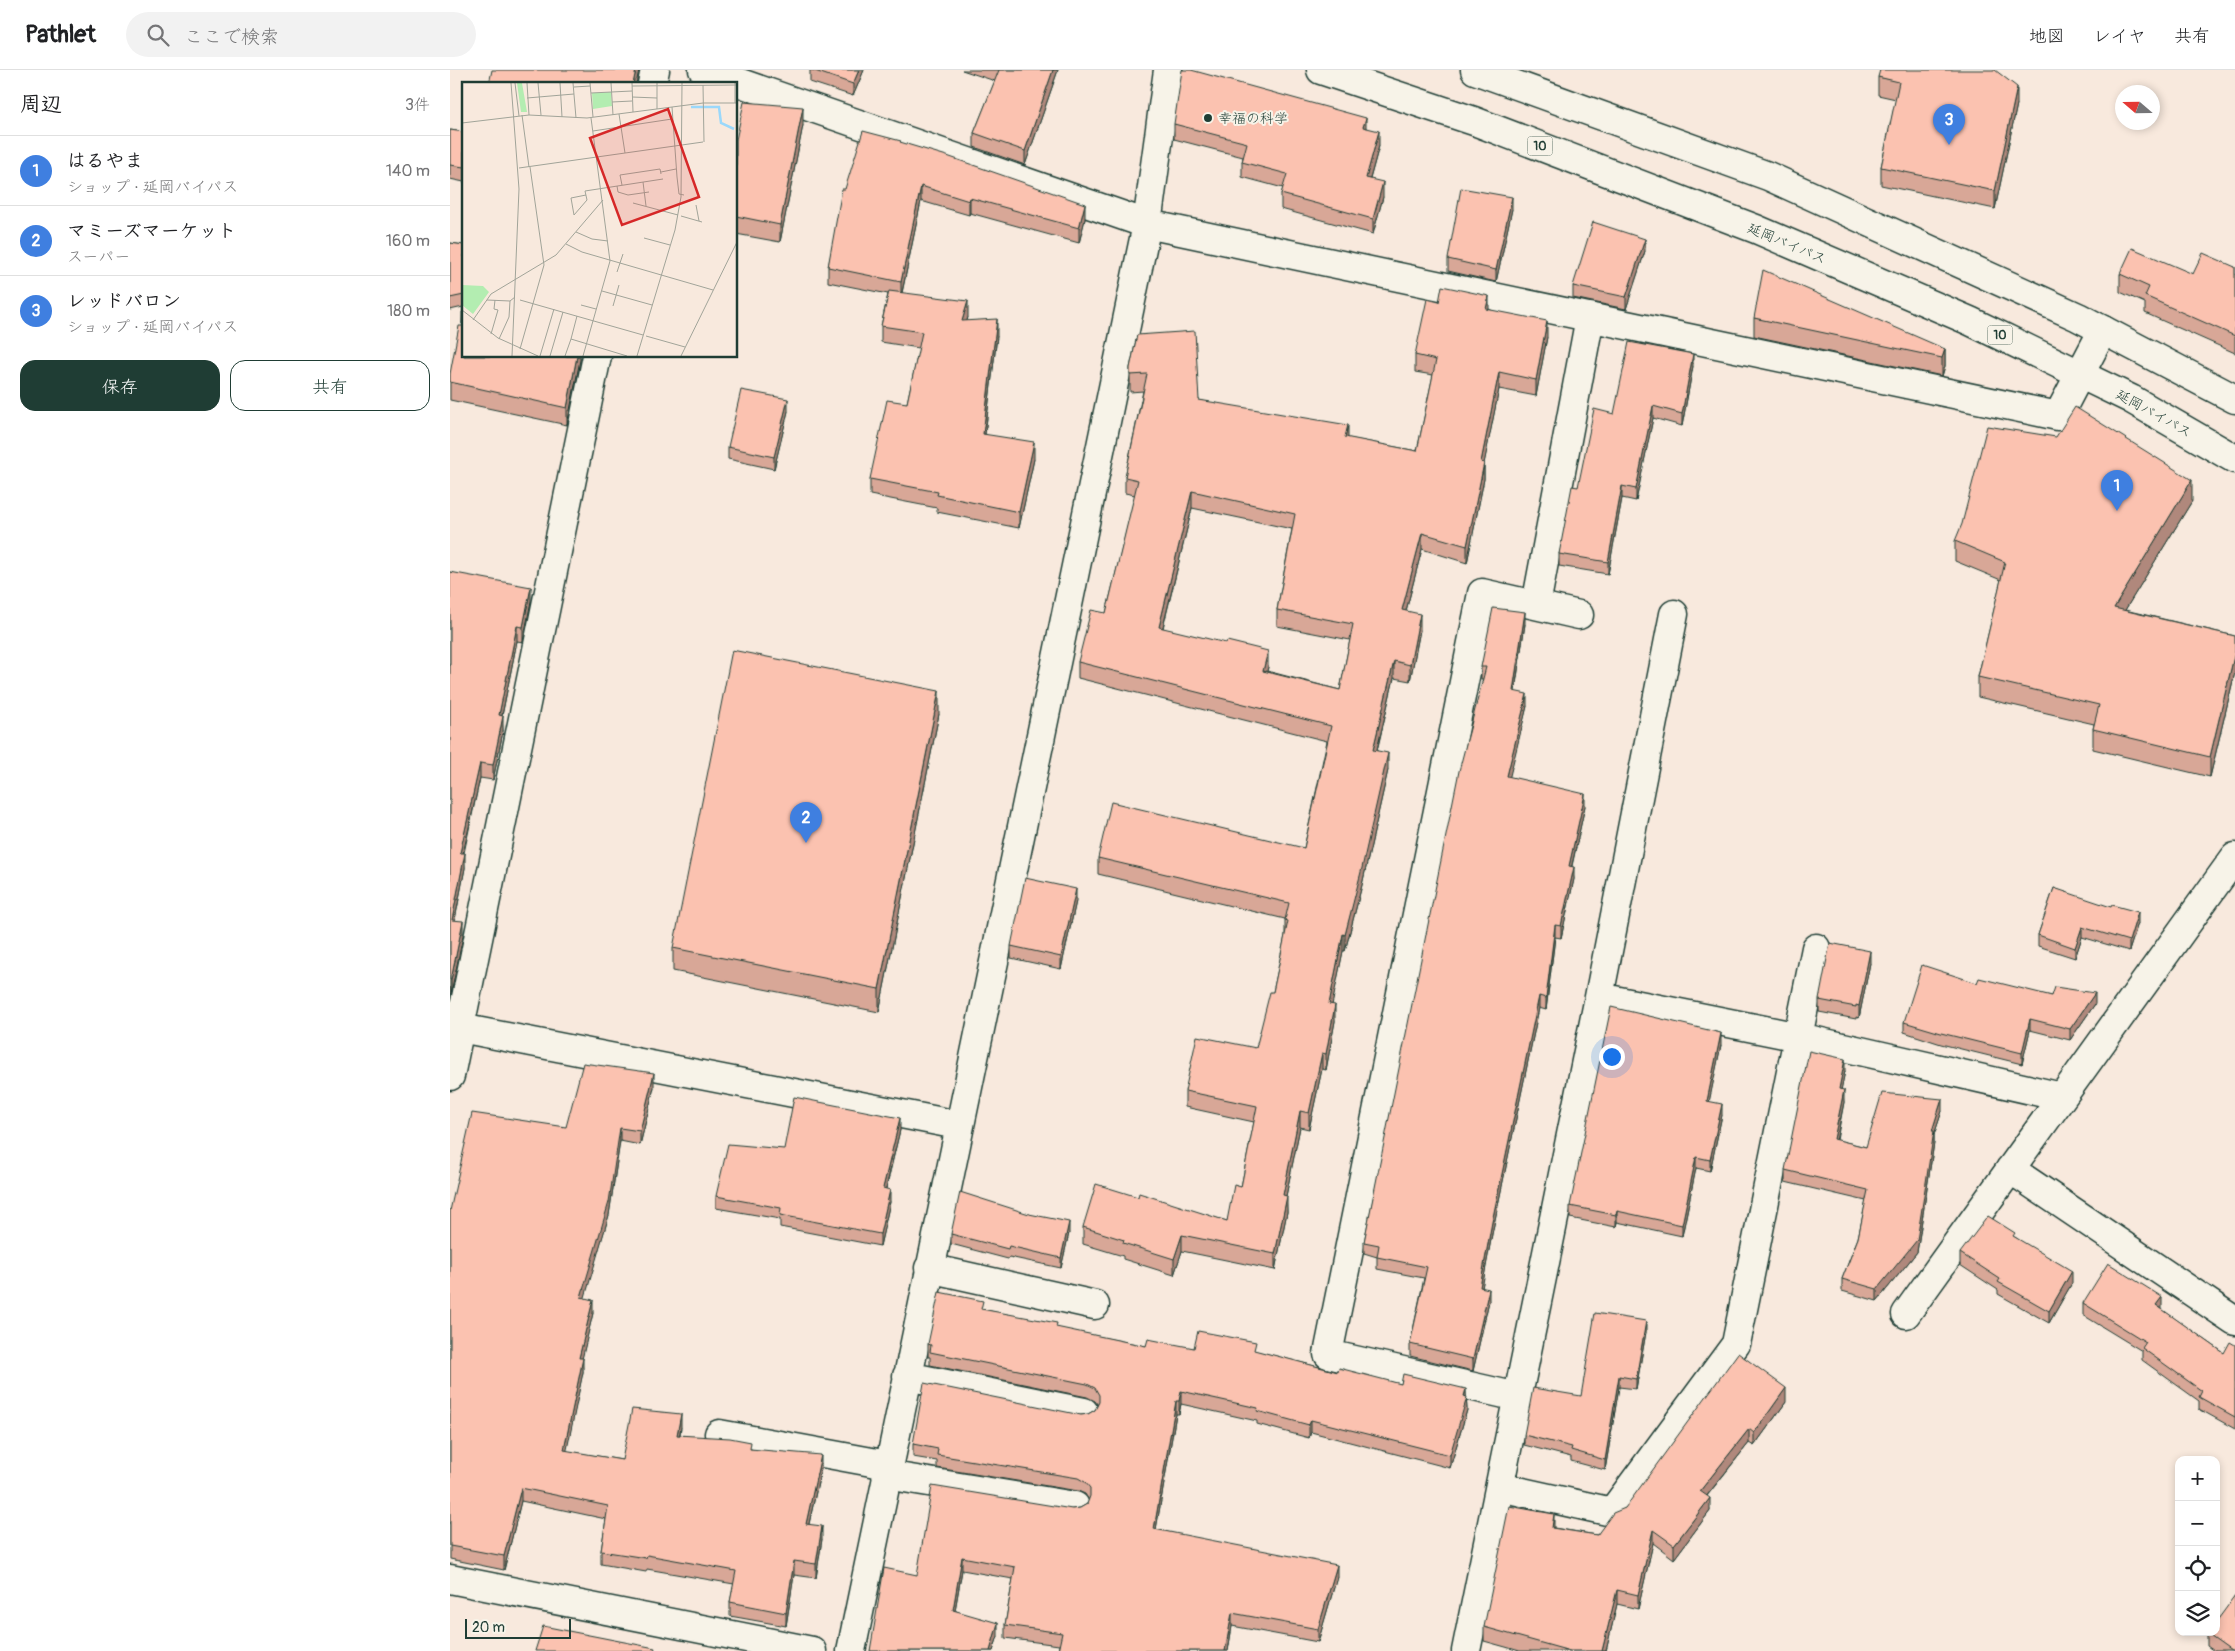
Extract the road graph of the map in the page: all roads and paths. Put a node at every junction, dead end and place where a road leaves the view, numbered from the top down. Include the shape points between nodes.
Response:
1 (703, 70) edge
2 (1168, 70) edge
3 (1321, 70) edge
4 (1475, 70) edge
5 (738, 82) edge
6 (738, 82) edge
7 (1147, 224) junction
8 (1590, 317) junction
9 (2103, 330) junction
10 (597, 358) edge
11 (2080, 374) junction
12 (2235, 399) edge
13 (2235, 458) edge
14 (1536, 605) junction
15 (1674, 614) dead end
16 (1579, 615) dead end
17 (2235, 857) edge
18 (1816, 948) dead end
19 (1599, 997) junction
20 (455, 1026) edge
21 (1798, 1037) junction
22 (450, 1076) edge
23 (2062, 1097) junction
24 (958, 1125) junction
25 (2010, 1169) junction
26 (929, 1268) junction
27 (1095, 1305) dead end
28 (1906, 1314) dead end
29 (2235, 1321) edge
30 (907, 1376) junction
31 (1518, 1397) junction
32 (1084, 1412) dead end
33 (719, 1434) dead end
34 (887, 1470) junction
35 (1500, 1487) junction
36 (1075, 1506) dead end
37 (450, 1579) edge
38 (812, 1651) edge
39 (851, 1651) edge
40 (1466, 1651) edge

1 - 5 main road
2 - 7 main road
3 - 11 main road, 延岡バイパス / 10 via 1474,121 1756,229 1970,321
4 - 9 main road via 1768,176
6 - 7 main road
7 - 8 main road
7 - 24 main road
8 - 11 main road via 2058,416
8 - 14 main road
9 - 11 main road
9 - 12 main road
10 - 20 main road
11 - 13 main road, 延岡バイパス / 10
14 - 16 main road
14 - 31 main road via 1482,593 1328,1354
15 - 19 main road
17 - 23 main road
18 - 21 main road
19 - 21 main road
19 - 31 main road
20 - 22 main road
20 - 24 main road
21 - 23 main road
21 - 35 main road via 1736,1344 1612,1512
23 - 25 main road
24 - 26 main road
25 - 28 main road
25 - 29 main road
26 - 27 main road
26 - 30 main road
30 - 32 main road
30 - 34 main road
31 - 35 main road
33 - 34 main road
34 - 36 main road
34 - 39 main road
35 - 40 main road
37 - 38 main road

